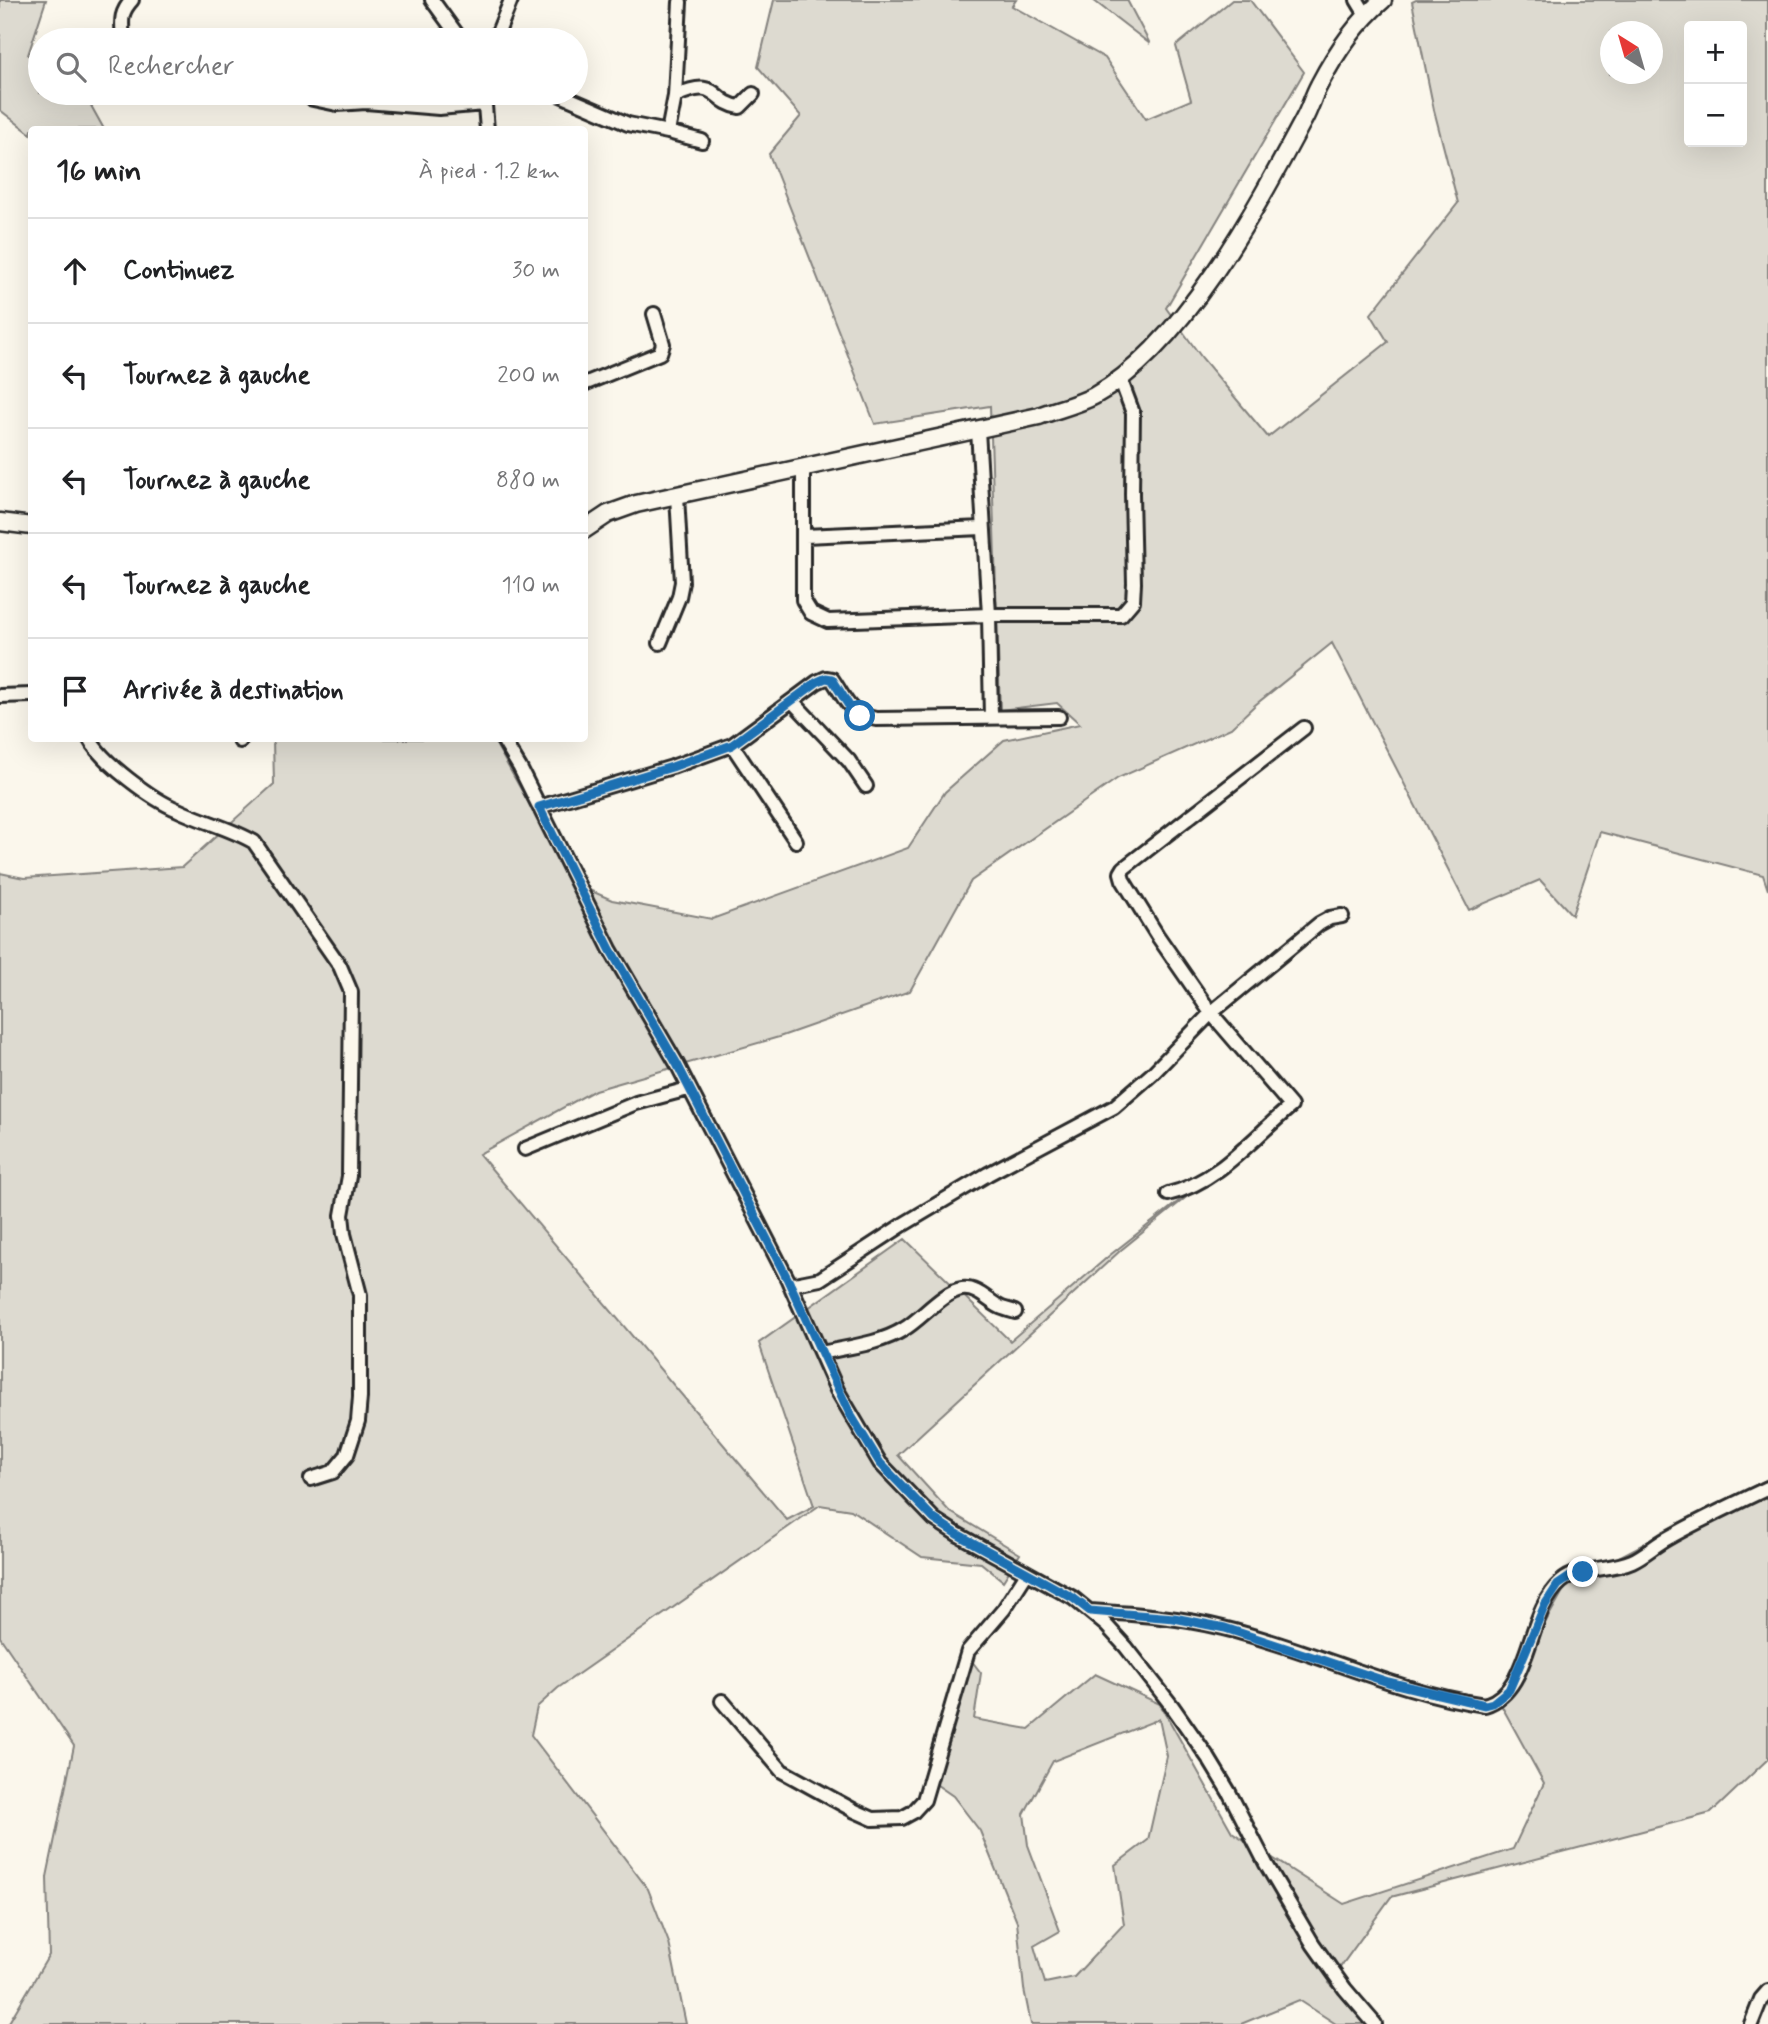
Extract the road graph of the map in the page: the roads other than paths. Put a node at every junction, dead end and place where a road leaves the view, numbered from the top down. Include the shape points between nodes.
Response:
1 (132, 0) edge
2 (432, 0) edge
3 (511, 0) edge
4 (1357, 0) edge
5 (1383, 0) edge
6 (680, 2) edge
7 (1366, 15) junction
8 (123, 28) edge
9 (452, 28) edge
10 (500, 28) edge
11 (753, 94) dead end
12 (675, 96) junction
13 (395, 105) edge
14 (452, 105) edge
15 (485, 105) edge
16 (584, 105) edge
17 (487, 126) edge
18 (668, 132) junction
19 (702, 141) dead end
20 (654, 314) dead end
21 (1120, 378) junction
22 (588, 382) edge
23 (978, 430) junction
24 (803, 467) junction
25 (677, 496) junction
26 (0, 522) edge
27 (28, 526) edge
28 (588, 527) edge
29 (982, 528) junction
30 (805, 536) junction
31 (989, 615) junction
32 (660, 643) dead end
33 (28, 695) edge
34 (0, 696) edge
35 (793, 702) junction
36 (1059, 717) dead end
37 (991, 718) junction
38 (1304, 728) dead end
39 (92, 742) edge
40 (504, 742) edge
41 (732, 745) junction
42 (866, 786) dead end
43 (539, 807) junction
44 (796, 841) dead end
45 (1342, 916) dead end
46 (1211, 1013) junction
47 (688, 1089) junction
48 (526, 1149) dead end
49 (1168, 1194) dead end
50 (790, 1285) junction
51 (1015, 1312) dead end
52 (821, 1353) junction
53 (311, 1479) dead end
54 (1768, 1488) edge
55 (1027, 1573) junction
56 (1090, 1611) junction
57 (722, 1701) dead end
58 (1768, 1991) edge
59 (1375, 2024) edge
60 (1751, 2024) edge

1 - 8 street via 124,9
2 - 9 street
3 - 10 street
4 - 7 street
5 - 7 street
6 - 12 street
7 - 21 street via 1330,65 1306,116 1210,277 1153,351
11 - 12 street via 740,107 700,87
12 - 18 street
13 - 14 street
15 - 17 street
16 - 18 street via 628,124
18 - 19 street
20 - 22 street via 663,344 660,354
21 - 23 street via 1093,397
21 - 31 street via 1133,413 1133,601 1121,615
23 - 24 street
23 - 29 street
24 - 25 street
24 - 30 street
25 - 28 street via 622,508
25 - 32 street via 682,582
26 - 27 street
29 - 30 street
29 - 31 street
30 - 31 street via 803,600 811,613 828,621
31 - 37 street
33 - 34 street
35 - 37 street via 826,678 832,679 860,716
35 - 41 street
35 - 42 street via 849,761
36 - 37 street
38 - 46 street via 1121,873
39 - 53 street via 100,755 170,807 254,842 340,966 351,992 349,1176 342,1215 360,1295 360,1397 358,1421 342,1464
40 - 43 street
41 - 43 street
41 - 44 street
43 - 47 street via 610,949
45 - 46 street via 1319,925
46 - 49 street via 1291,1106 1210,1177
46 - 50 street via 1114,1107 988,1174 820,1279
47 - 48 street via 636,1103
47 - 50 street
50 - 52 street
51 - 52 street via 964,1288 892,1335
52 - 55 street via 859,1431 892,1478 934,1519
54 - 56 street via 1693,1524 1629,1563 1563,1580 1545,1605 1509,1690 1485,1705 1388,1682 1225,1628 1174,1618
55 - 56 street
55 - 57 street via 968,1651 924,1800 902,1818 873,1819 782,1771
56 - 59 street via 1126,1647 1191,1732 1299,1922
58 - 60 street

